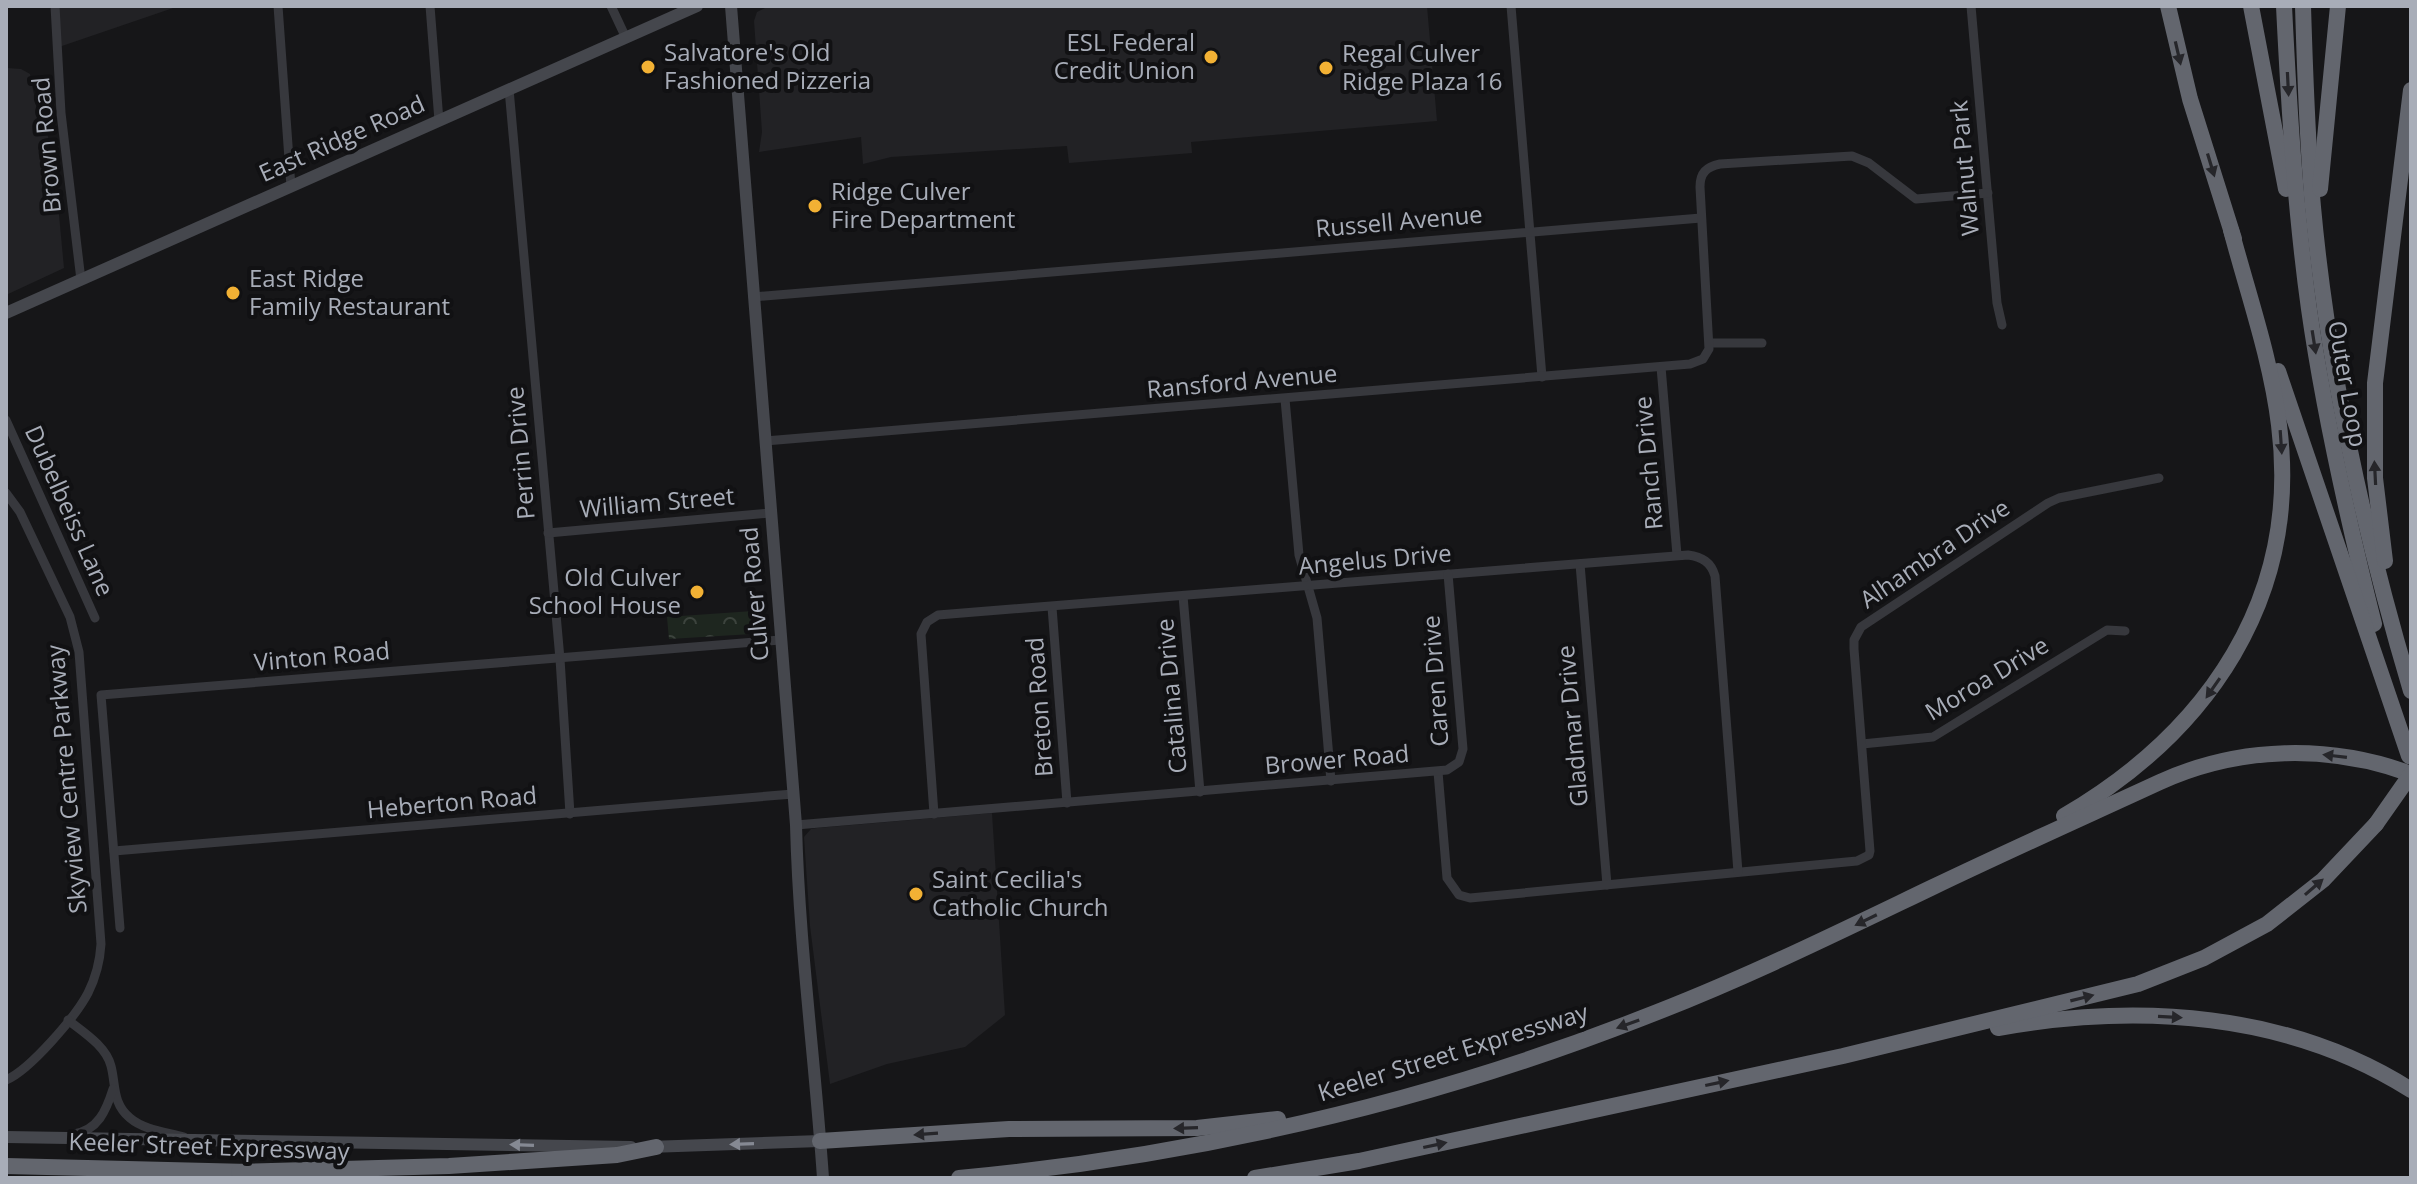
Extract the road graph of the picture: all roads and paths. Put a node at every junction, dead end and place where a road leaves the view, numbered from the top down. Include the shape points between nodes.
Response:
1 (55, 6) edge
2 (278, 6) edge
3 (430, 6) edge
4 (611, 6) edge
5 (697, 6) edge
6 (731, 6) edge
7 (1511, 6) edge
8 (1971, 6) edge
9 (2168, 6) edge
10 (2251, 6) edge
11 (2284, 6) edge
12 (2303, 6) edge
13 (2338, 6) edge
14 (626, 38) junction
15 (509, 89) junction
16 (2411, 90) edge
17 (439, 121) junction
18 (291, 187) junction
19 (1988, 193) junction
20 (1701, 218) junction
21 (2231, 230) junction
22 (1530, 231) junction
23 (2319, 262) junction
24 (81, 280) junction
25 (753, 297) junction
26 (2309, 310) junction
27 (6, 313) edge
28 (2002, 325) dead end
29 (1710, 343) junction
30 (1762, 343) dead end
31 (1661, 367) junction
32 (1542, 377) junction
33 (1285, 399) junction
34 (6, 420) edge
35 (765, 441) junction
36 (2159, 478) dead end
37 (6, 493) edge
38 (770, 513) junction
39 (548, 533) junction
40 (1677, 555) junction
41 (1580, 564) junction
42 (1448, 574) junction
43 (1307, 586) junction
44 (1183, 596) junction
45 (1052, 607) junction
46 (95, 618) dead end
47 (2125, 631) dead end
48 (780, 640) junction
49 (560, 659) junction
50 (2411, 689) edge
51 (1862, 744) junction
52 (2410, 759) edge
53 (1438, 772) junction
54 (2411, 774) edge
55 (1331, 781) junction
56 (1200, 792) junction
57 (793, 794) junction
58 (1067, 803) junction
59 (570, 814) junction
60 (934, 814) junction
61 (796, 825) junction
62 (114, 851) junction
63 (1869, 855) joint
64 (1738, 872) junction
65 (1607, 885) junction
66 (1936, 885) junction
67 (120, 928) dead end
68 (68, 1020) junction
69 (1843, 1056) junction
70 (6, 1080) edge
71 (113, 1089) junction
72 (2411, 1090) edge
73 (1401, 1097) junction
74 (6, 1137) edge
75 (53, 1138) junction
76 (195, 1140) junction
77 (820, 1141) junction
78 (656, 1147) junction
79 (1359, 1161) junction
80 (6, 1166) edge
81 (239, 1172) junction
82 (411, 1178) edge
83 (823, 1178) edge
84 (959, 1178) edge
85 (1255, 1178) edge
86 (1286, 1178) edge

1 - 24 street, Brown Road via 61,113
2 - 18 street
3 - 17 street
4 - 14 street
5 - 14 main road, East Ridge Road
6 - 25 main road, Culver Road
7 - 22 street
8 - 19 street, Walnut Park
9 -> 21 highway via 2190,99
10 - 26 highway
11 -> 26 highway, Outer Loop via 2292,153
12 - 23 highway, Outer Loop
13 - 23 highway via 2323,141
14 - 15 main road, East Ridge Road
15 - 17 main road, East Ridge Road
15 - 39 street, Perrin Drive
50 -> 16 highway via 2383,554 2374,441 2379,337
17 - 18 main road, East Ridge Road
18 - 24 main road, East Ridge Road
19 - 20 street via 1916,199 1857,156 1720,164 1702,175
19 - 28 street, Walnut Park
20 - 22 street, Russell Avenue
20 - 29 street
21 - 52 highway
21 -> 66 highway via 2273,391 2282,462 2277,535 2251,620 2206,698 2134,770 2080,806
22 - 25 street, Russell Avenue
22 - 32 street
23 - 50 highway, Outer Loop via 2354,468
24 - 27 main road, East Ridge Road
25 - 35 main road, Culver Road
26 -> 52 highway, Outer Loop via 2346,507
29 - 30 street
29 - 31 street, Ransford Avenue via 1707,355 1697,362
31 - 32 street, Ransford Avenue
31 - 40 street, Ranch Drive
32 - 33 street, Ransford Avenue
33 - 35 street, Ransford Avenue
33 - 43 street via 1299,555
34 - 46 street, Dubelbeiss Lane
35 - 38 main road, Culver Road
36 - 51 street, Alhambra Drive via 2048,503 1861,627 1854,640
37 - 68 street, Skyview Centre Parkway via 70,617 79,652 101,944 95,978
38 - 39 street, William Street
38 - 48 main road, Culver Road
39 - 49 street, Perrin Drive
40 - 41 street, Angelus Drive
40 - 64 street, Angelus Drive via 1703,559 1715,576
41 - 42 street, Angelus Drive
41 - 65 street, Gladmar Drive
42 - 43 street, Angelus Drive
42 - 53 street, Caren Drive via 1463,749 1454,768
43 - 44 street, Angelus Drive
43 - 55 street via 1317,618
44 - 45 street, Angelus Drive
44 - 56 street, Catalina Drive
45 - 58 street, Breton Road
45 - 60 street, Angelus Drive via 938,615 923,627
47 - 51 street, Moroa Drive via 2107,630 1933,737
48 - 49 street, Vinton Road
48 - 57 main road, Culver Road
49 - 59 street, Perrin Drive
49 - 62 street, Vinton Road via 101,695
51 - 63 street, Alhambra Drive
53 - 55 street, Brower Road
53 - 65 street, Brower Road via 1447,878 1459,895
54 -> 66 highway via 2364,760 2311,753 2212,763
69 -> 54 highway, bridge via 2104,993 2188,966 2296,903 2376,824
55 - 56 street, Brower Road
56 - 58 street, Brower Road
57 - 59 street, Heberton Road
57 - 61 main road, Culver Road
58 - 60 street, Brower Road
59 - 62 street, Heberton Road
60 - 61 street, Brower Road
61 - 77 main road, Culver Road
62 - 67 street, Vinton Road
63 - 64 street, Brower Road via 1851,862
64 - 65 street, Brower Road
66 -> 73 highway, Keeler Street Expressway via 1666,1009 1532,1058
68 - 70 street, Skyview Centre Parkway via 30,1064
68 - 71 street via 104,1052
69 -> 72 highway via 2052,1020 2185,1018 2264,1028 2315,1042
79 -> 69 highway
71 - 75 street via 106,1111 85,1132
71 - 76 street via 129,1118
73 -> 77 highway via 1226,1126 1009,1129
73 - 84 highway, Keeler Street Expressway via 1177,1149
74 - 75 main road
75 - 76 main road
78 -> 76 main road
77 -> 78 main road
77 - 83 main road, Culver Road
78 - 81 highway via 617,1155 449,1166
79 - 85 highway
79 - 86 highway
80 - 81 highway, Keeler Street Expressway
81 - 82 highway, Keeler Street Expressway

